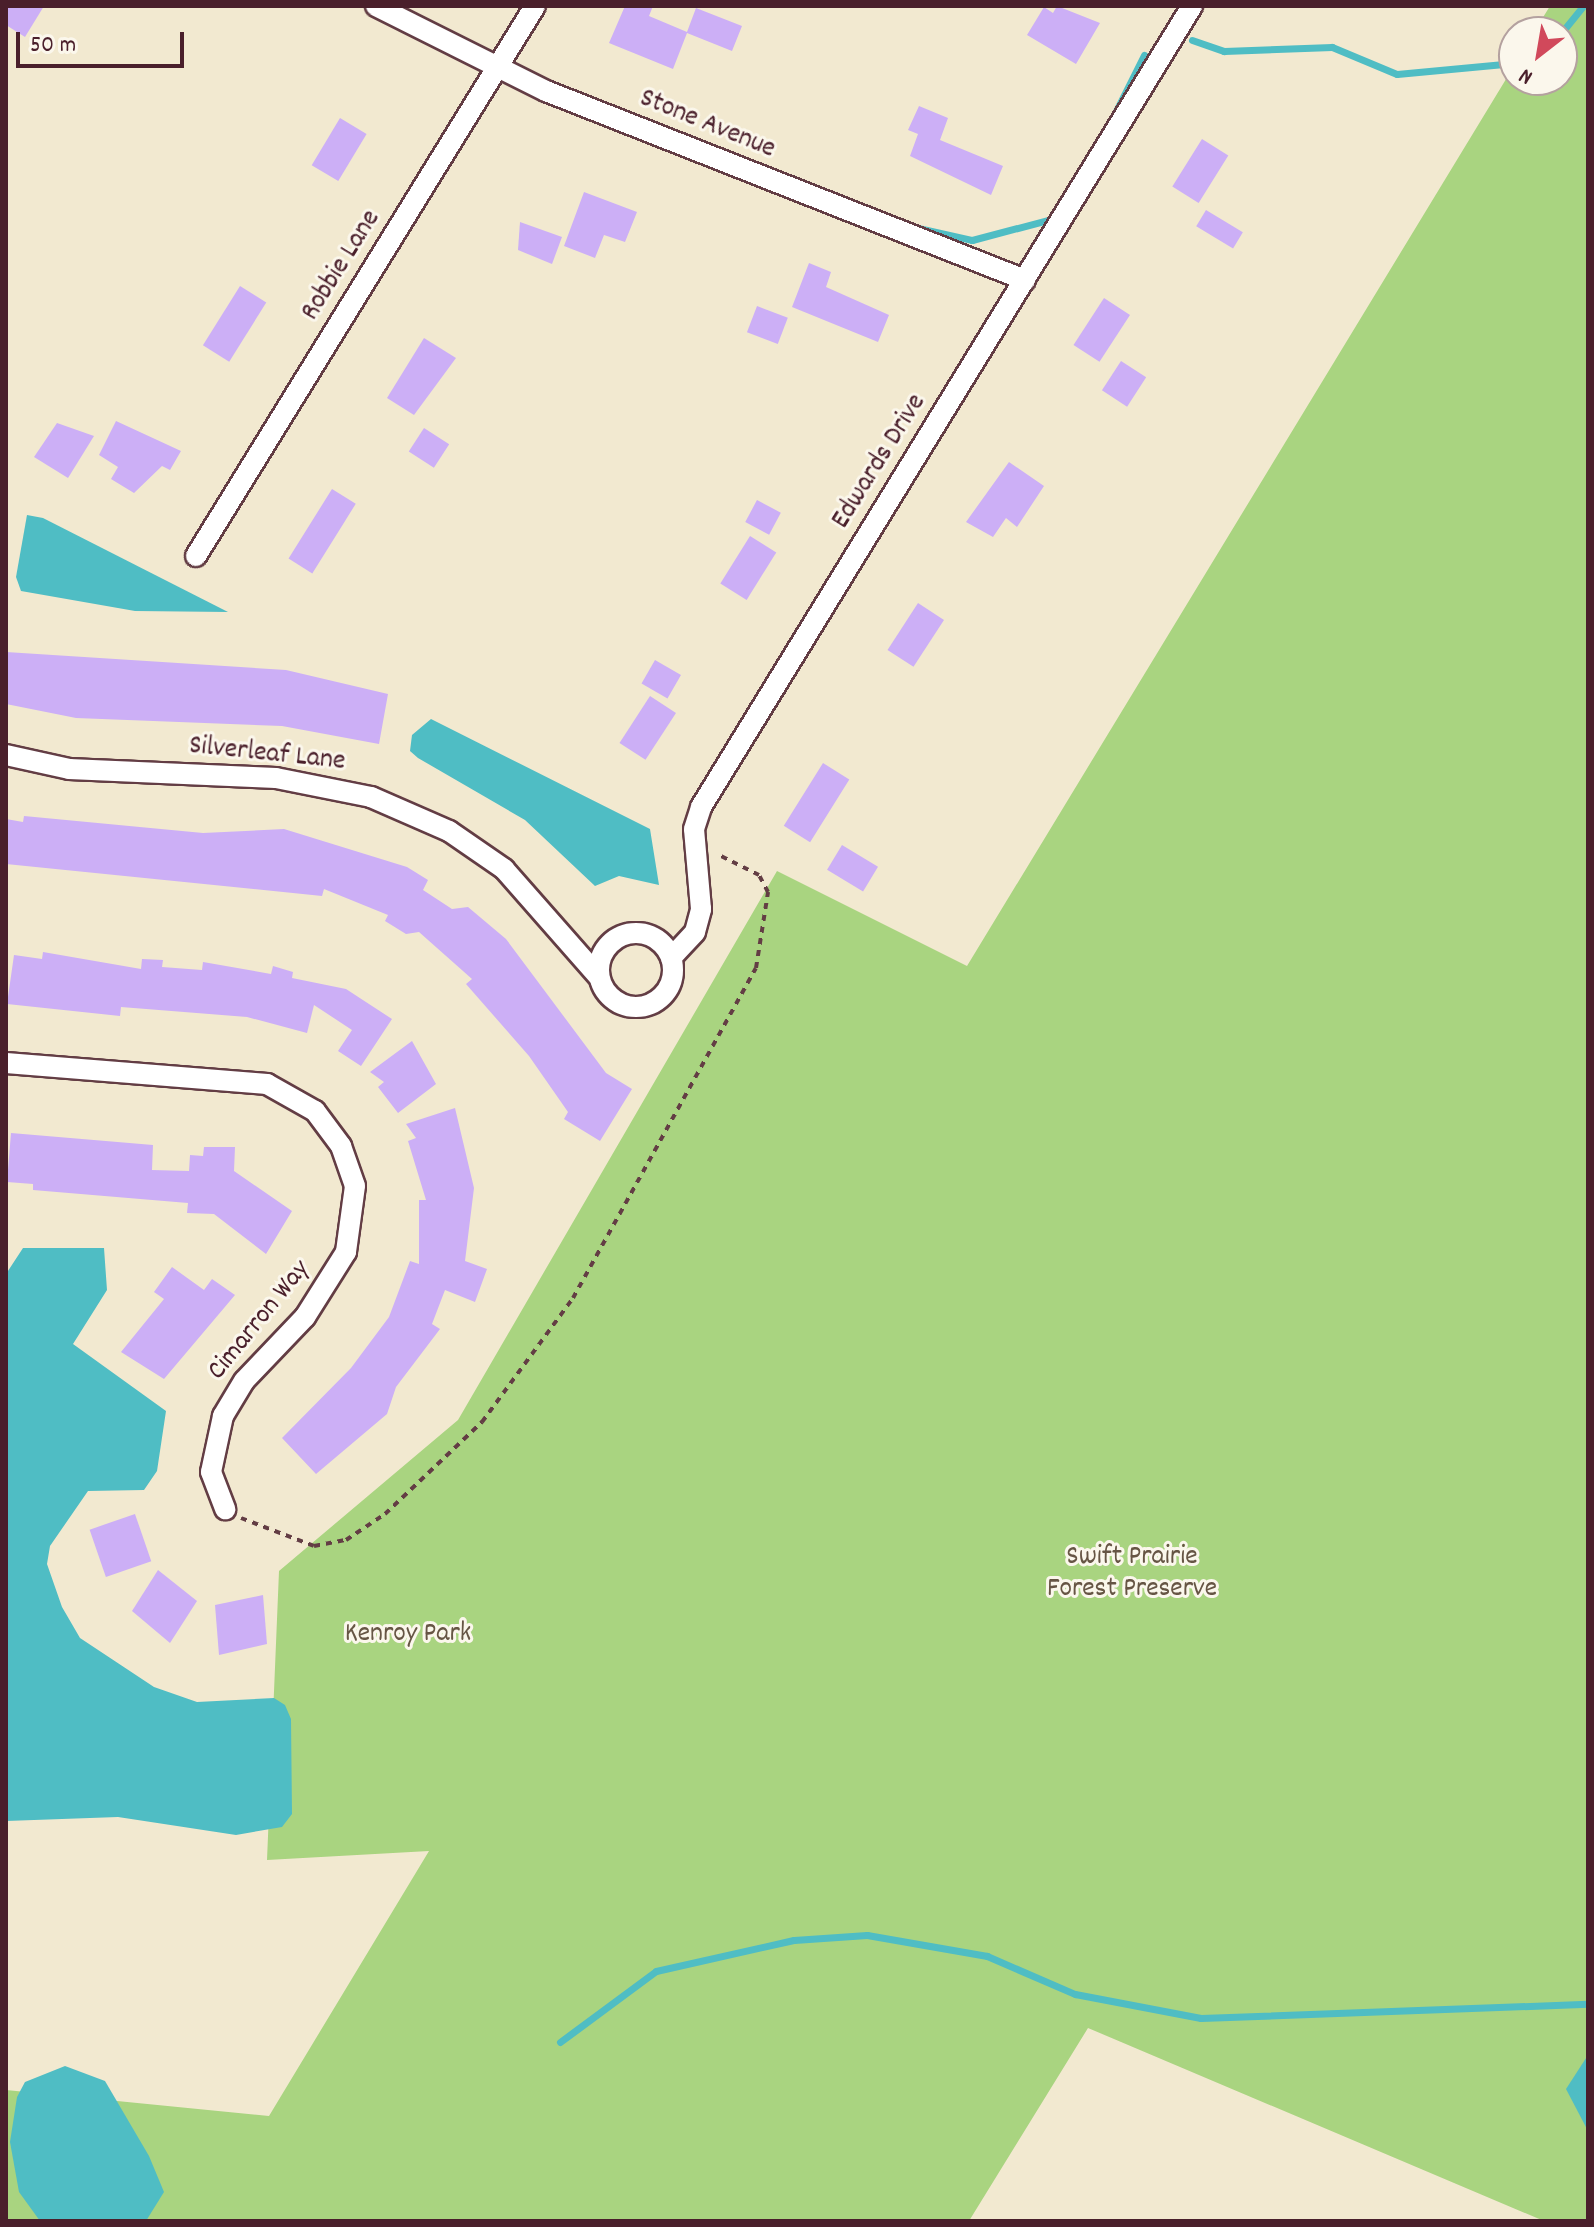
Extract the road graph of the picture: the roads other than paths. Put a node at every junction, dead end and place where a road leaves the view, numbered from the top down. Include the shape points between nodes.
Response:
1 (376, 6) edge
2 (535, 6) edge
3 (1192, 6) edge
4 (497, 68) junction
5 (1025, 280) junction
6 (196, 556) dead end
7 (6, 755) edge
8 (671, 958) junction
9 (598, 976) junction
10 (6, 1063) edge
11 (225, 1509) road end

1 - 4 street, Stone Avenue
2 - 4 street, Robbie Lane
3 - 5 street, Edwards Drive
4 - 5 street, Stone Avenue
4 - 6 street, Robbie Lane
5 - 8 street, Edwards Drive via 701,807 694,829 701,909 695,932
7 - 9 street, Silverleaf Lane via 69,769 276,778 371,797 449,831 504,869
8 - 9 street via 657,939 629,933 604,948
8 - 9 street, Silverleaf Lane via 666,991 642,1006 614,1000
10 - 11 street, Cimarron Way via 267,1084 315,1111 341,1146 355,1186 346,1252 305,1317 244,1381 223,1416 211,1472

